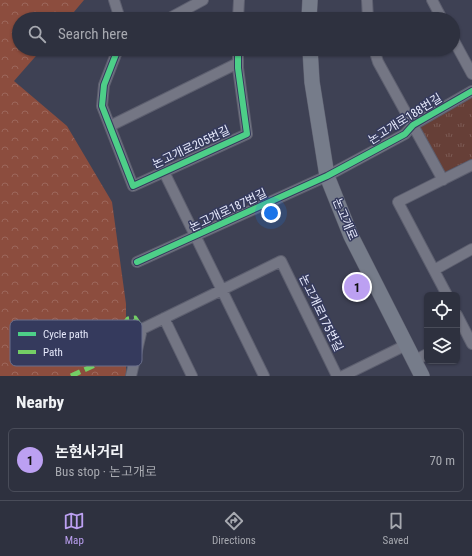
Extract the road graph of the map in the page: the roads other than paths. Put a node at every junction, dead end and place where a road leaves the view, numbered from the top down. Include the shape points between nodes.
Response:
1 (114, 0) edge
2 (203, 0) edge
3 (238, 0) edge
4 (310, 0) edge
5 (367, 0) edge
6 (432, 0) edge
7 (118, 12) edge
8 (181, 12) edge
9 (238, 12) edge
10 (309, 12) edge
11 (368, 12) edge
12 (438, 12) edge
13 (460, 52) edge
14 (115, 56) edge
15 (238, 56) edge
16 (310, 56) edge
17 (376, 56) edge
18 (238, 63) junction
19 (472, 74) edge
20 (472, 91) edge
21 (413, 125) junction
22 (110, 126) junction
23 (472, 165) edge
24 (164, 172) junction
25 (327, 176) junction
26 (443, 180) junction
27 (196, 237) junction
28 (472, 249) edge
29 (137, 262) dead end
30 (434, 270) junction
31 (222, 290) junction
32 (445, 292) edge
33 (164, 318) junction
34 (460, 319) edge
35 (142, 329) edge
36 (469, 332) edge
37 (460, 337) edge
38 (472, 344) edge
39 (406, 345) junction
40 (420, 358) edge
41 (133, 366) edge
42 (131, 376) edge
43 (192, 376) edge
44 (264, 376) edge
45 (337, 376) edge
46 (343, 376) edge
47 (422, 376) edge

1 - 7 street
2 - 8 street
3 - 9 street
4 - 10 main road
5 - 11 street
6 - 12 street
13 - 19 street
14 - 22 street via 102,96 102,106
15 - 18 street, 논고개로205번길
16 - 25 main road, 논고개로
17 - 21 street, 논고개로188번길
18 - 22 street
18 - 24 street, 논고개로205번길 via 247,134
20 - 21 street, 논고개로188번길
21 - 25 street, 논고개로188번길 via 405,134
21 - 26 street
22 - 24 street, 논고개로205번길 via 133,186
23 - 26 street
24 - 27 street
25 - 27 street, 논고개로187번길
25 - 39 main road, 논고개로 via 351,236
26 - 30 street via 398,202
27 - 29 street, 논고개로187번길
27 - 31 street
28 - 30 street
30 - 32 street
31 - 33 street
31 - 44 street
31 - 45 street, 논고개로175번길 via 281,261
33 - 35 street
33 - 43 street
34 - 36 street
36 - 37 street
36 - 38 street
39 - 40 main road, 논고개로
39 - 46 street
40 - 47 main road, 논고개로
41 - 42 street

